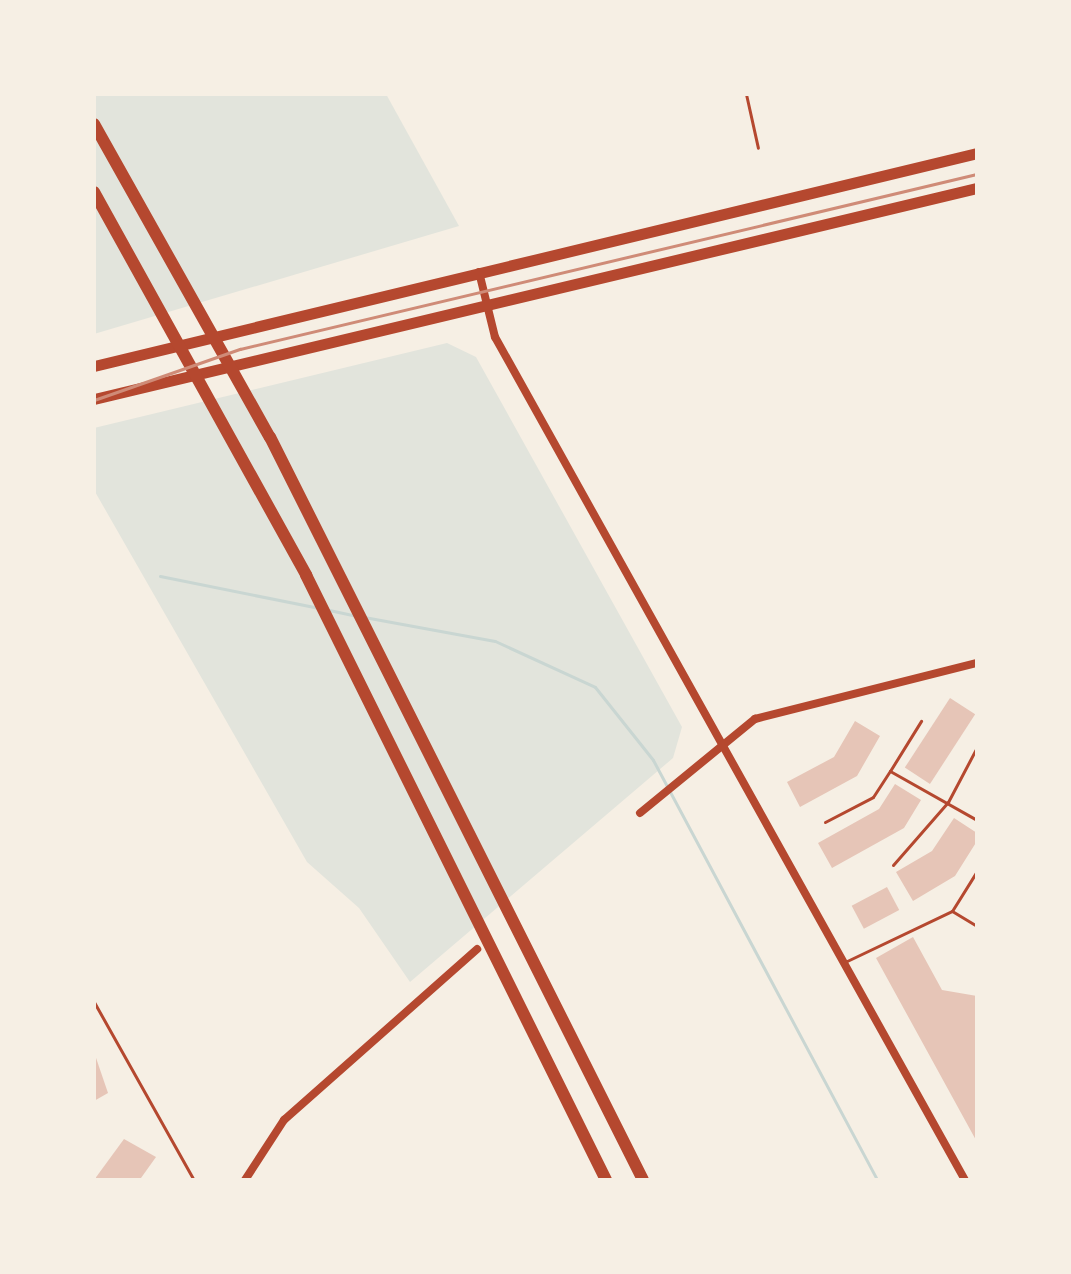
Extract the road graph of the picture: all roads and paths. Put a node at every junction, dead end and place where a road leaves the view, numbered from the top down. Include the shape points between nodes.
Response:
1 (746, 94) edge
2 (94, 124) edge
3 (758, 148) dead end
4 (977, 153) edge
5 (977, 188) edge
6 (94, 192) edge
7 (479, 272) junction
8 (487, 305) junction
9 (98, 364) edge
10 (94, 399) edge
11 (977, 663) edge
12 (921, 721) dead end
13 (722, 741) junction
14 (977, 747) edge
15 (890, 771) junction
16 (948, 802) junction
17 (640, 813) dead end
18 (977, 820) edge
19 (825, 822) dead end
20 (893, 865) dead end
21 (977, 871) edge
22 (952, 911) junction
23 (977, 926) edge
24 (477, 949) dead end
25 (844, 963) junction
26 (94, 1002) edge
27 (194, 1180) edge
28 (245, 1180) edge
29 (606, 1180) edge
30 (643, 1180) edge
31 (965, 1180) edge

1 - 3 lane
2 - 30 highway via 270,437
4 - 7 main road
5 - 8 main road
6 - 29 highway via 251,473
7 - 8 street
7 - 9 main road
8 - 10 main road
8 - 13 street via 495,337
11 - 13 street via 755,719
12 - 15 lane
13 - 17 street
13 - 25 street
14 - 16 lane
15 - 16 lane
15 - 19 lane via 873,797
16 - 18 lane
16 - 20 lane
21 - 22 lane
22 - 23 lane
22 - 25 lane
24 - 28 street via 284,1120
25 - 31 street
26 - 27 lane

